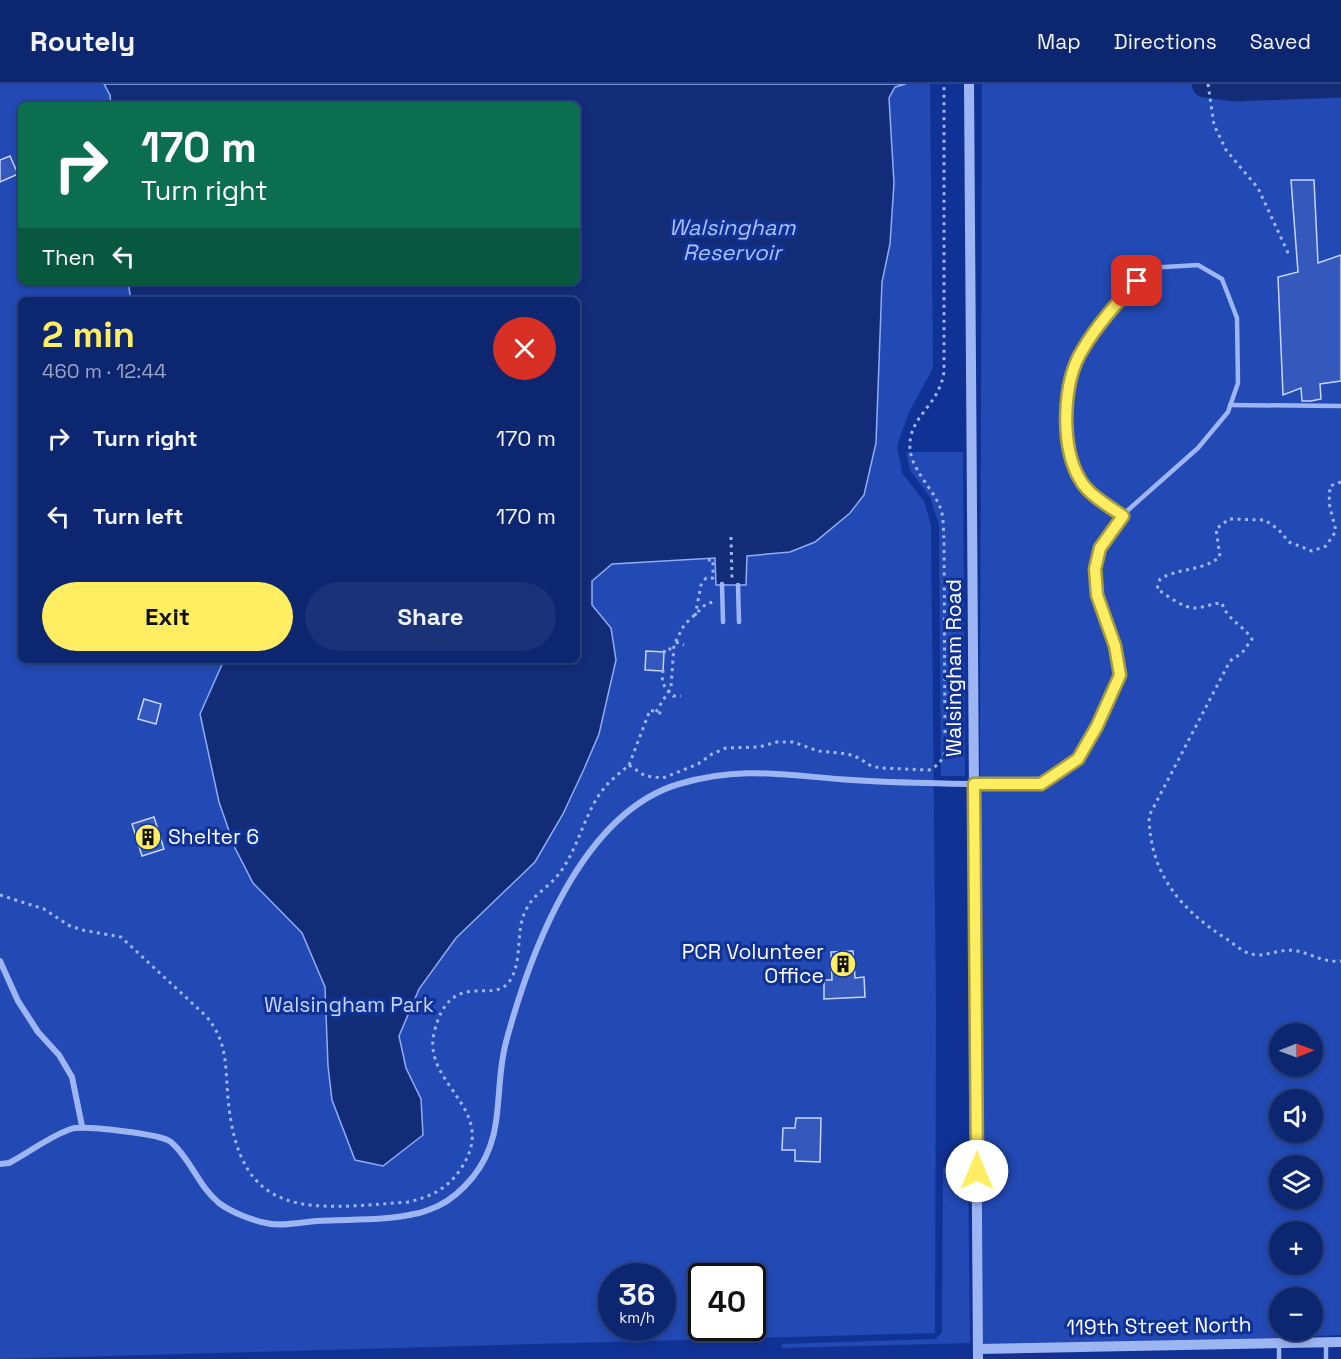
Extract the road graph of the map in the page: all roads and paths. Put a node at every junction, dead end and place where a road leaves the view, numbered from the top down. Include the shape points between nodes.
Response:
1 (944, 84) edge
2 (969, 84) edge
3 (1208, 84) edge
4 (1289, 255) dead end
5 (1230, 405) junction
6 (1341, 406) edge
7 (1341, 482) edge
8 (1123, 516) junction
9 (731, 537) dead end
10 (732, 554) dead end
11 (708, 560) dead end
12 (723, 585) dead end
13 (738, 585) dead end
14 (723, 601) junction
15 (695, 616) junction
16 (723, 622) dead end
17 (739, 622) dead end
18 (676, 642) junction
19 (684, 645) dead end
20 (673, 649) junction
21 (664, 653) dead end
22 (663, 670) dead end
23 (669, 688) junction
24 (681, 696) dead end
25 (656, 712) junction
26 (663, 714) dead end
27 (629, 765) junction
28 (974, 784) junction
29 (0, 895) edge
30 (0, 961) edge
31 (1341, 961) edge
32 (82, 1126) junction
33 (0, 1164) edge
34 (1326, 1342) junction
35 (1341, 1342) edge
36 (1279, 1343) junction
37 (978, 1354) edge
38 (1279, 1359) edge
39 (1326, 1359) edge

1 - 27 path via 944,372 941,387 911,435 910,452 915,468 941,510 945,751 941,762 929,770 882,768 848,754 777,742 726,748 663,778 645,776
2 - 28 street, Walsingham Road
3 - 4 path via 1214,125 1226,150 1258,188
5 - 6 lane
5 - 8 lane via 1198,448
5 - 8 lane via 1238,383 1237,318 1222,279 1198,265 1148,268 1082,350 1064,431 1081,482
7 - 31 path via 1330,486 1335,531 1326,546 1312,550 1288,542 1264,520 1229,519 1216,529 1220,558 1207,567 1174,571 1160,579 1157,590 1180,603 1194,608 1222,603 1225,613 1246,629 1252,639 1230,661 1149,816 1149,840 1162,876 1181,902 1205,926 1238,949 1257,955 1299,951 1313,958
8 - 28 lane via 1100,548 1095,569 1097,595 1115,646 1120,675 1097,726 1078,759 1041,784
9 - 10 path
11 - 15 path via 713,560 713,578 706,578 701,585
12 - 14 lane
13 - 17 lane
14 - 15 path via 706,604
14 - 16 lane
15 - 18 path via 684,625
18 - 19 path
18 - 20 path
20 - 21 path via 665,649
20 - 23 path
22 - 23 path via 662,683
23 - 24 path via 673,696
23 - 25 path
25 - 26 path
25 - 27 path via 650,710
27 - 29 path via 604,788 558,876 527,906 516,963 508,982 501,988 458,994 439,1017 434,1050 441,1071 472,1121 472,1144 464,1164 446,1187 408,1202 313,1207 289,1203 267,1191 242,1155 230,1114 218,1030 130,943 82,930 37,906
28 - 32 street via 850,780 758,771 676,784 651,795 625,815 591,849 567,886 538,947 506,1043 494,1139 482,1167 462,1191 439,1206 414,1215 268,1224 220,1204 200,1184 169,1139
28 - 37 street, Walsingham Road
30 - 32 street via 18,1001 72,1077
32 - 33 street
34 - 35 street, 119th Street North
34 - 36 street, 119th Street North
34 - 39 lane
36 - 37 street, 119th Street North
36 - 38 lane

